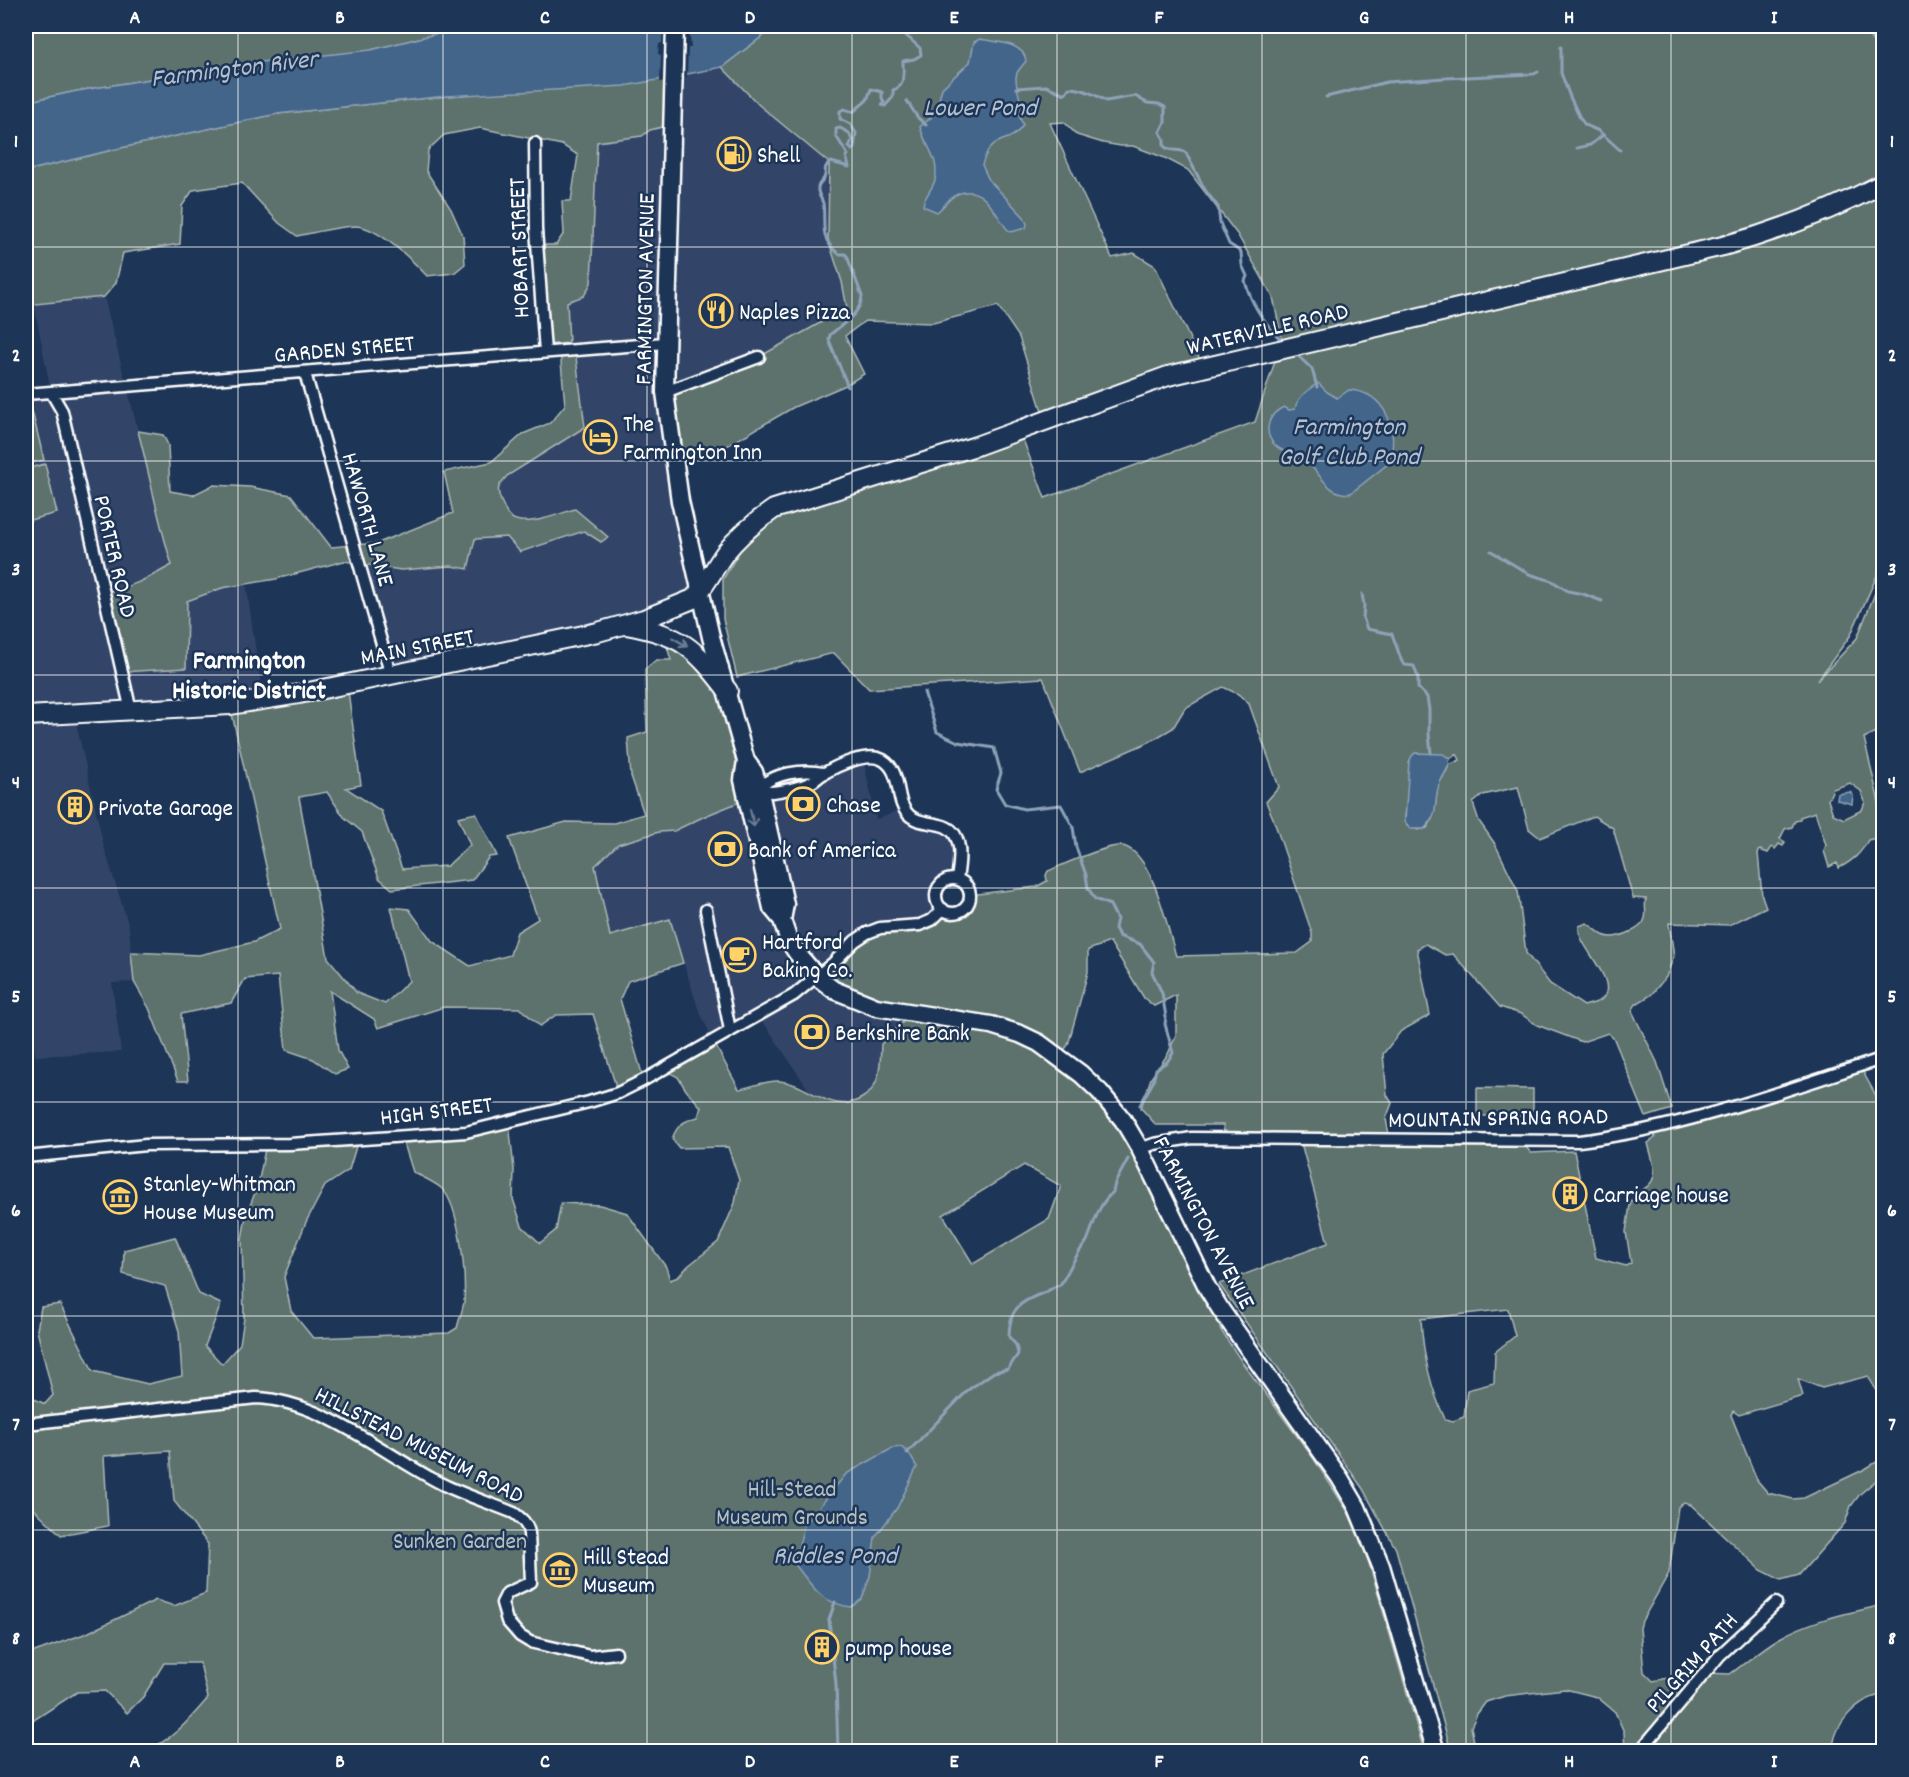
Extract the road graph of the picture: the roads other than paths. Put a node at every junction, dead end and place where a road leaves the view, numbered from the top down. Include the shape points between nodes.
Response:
1 (675, 26) edge
2 (536, 143) dead end
3 (1884, 183) edge
4 (665, 343) junction
5 (545, 352) junction
6 (759, 357) dead end
7 (305, 373) junction
8 (72, 390) junction
9 (51, 392) junction
10 (665, 392) junction
11 (26, 394) edge
12 (62, 411) junction
13 (701, 591) junction
14 (625, 625) junction
15 (391, 676) junction
16 (728, 691) junction
17 (131, 711) junction
18 (26, 716) edge
19 (747, 761) junction
20 (759, 788) junction
21 (957, 879) junction
22 (943, 909) junction
23 (706, 910) dead end
24 (782, 920) junction
25 (817, 977) junction
26 (730, 1030) junction
27 (1884, 1058) edge
28 (1140, 1149) junction
29 (26, 1157) edge
30 (26, 1424) edge
31 (1776, 1603) dead end
32 (616, 1653) dead end
33 (1436, 1752) edge
34 (1639, 1752) edge

1 - 4 main road, FARMINGTON AVENUE
2 - 5 street, HOBART STREET via 536,237
3 - 13 highway, WATERVILLE ROAD via 1838,206 1753,238 1168,376 976,446 774,508 746,528
4 - 5 street, GARDEN STREET
4 - 10 main road, FARMINGTON AVENUE
5 - 7 street, GARDEN STREET
6 - 10 street
7 - 8 street, GARDEN STREET
7 - 15 street, HAWORTH LANE
8 - 9 street, GARDEN STREET
8 - 12 street
9 - 11 street, GARDEN STREET
9 - 12 street, PORTER ROAD
10 - 13 main road, FARMINGTON AVENUE via 680,501
12 - 17 street, PORTER ROAD
13 - 14 highway, MAIN STREET via 684,604
13 - 16 main road, FARMINGTON AVENUE
14 - 15 highway, MAIN STREET
14 -> 16 highway via 667,634 683,642 700,656
15 - 17 highway, MAIN STREET via 230,705
16 - 19 main road, FARMINGTON AVENUE
17 - 18 highway, MAIN STREET
19 - 20 main road, FARMINGTON AVENUE
19 -> 24 main road, FARMINGTON AVENUE via 743,780 772,908
20 - 21 street via 770,793 811,782 823,773 866,757 878,757 894,771 903,807 909,815 951,831 958,842
20 - 24 main road, FARMINGTON AVENUE via 786,904
21 - 22 street via 946,880 938,888 937,900
21 - 22 street via 969,890 969,901 958,912
22 - 25 street, HIGH STREET via 920,925 880,928 867,933
23 - 26 street
24 - 25 main road, FARMINGTON AVENUE via 789,941
25 - 26 street, HIGH STREET via 794,995
25 - 28 main road, FARMINGTON AVENUE via 834,990 876,1007 991,1025 1038,1043 1100,1092
26 - 29 street, HIGH STREET via 618,1093 466,1132 290,1144 146,1145
27 - 28 street, MOUNTAIN SPRING ROAD via 1758,1100 1619,1137 1579,1142 1192,1138
28 - 33 main road, FARMINGTON AVENUE via 1221,1310 1357,1506 1381,1566
30 - 32 street, HILLSTEAD MUSEUM ROAD via 256,1398 312,1409 443,1484 523,1520 529,1533 531,1582 507,1593 502,1603 507,1621 520,1636 590,1656
31 - 34 street, PILGRIM PATH via 1720,1655

